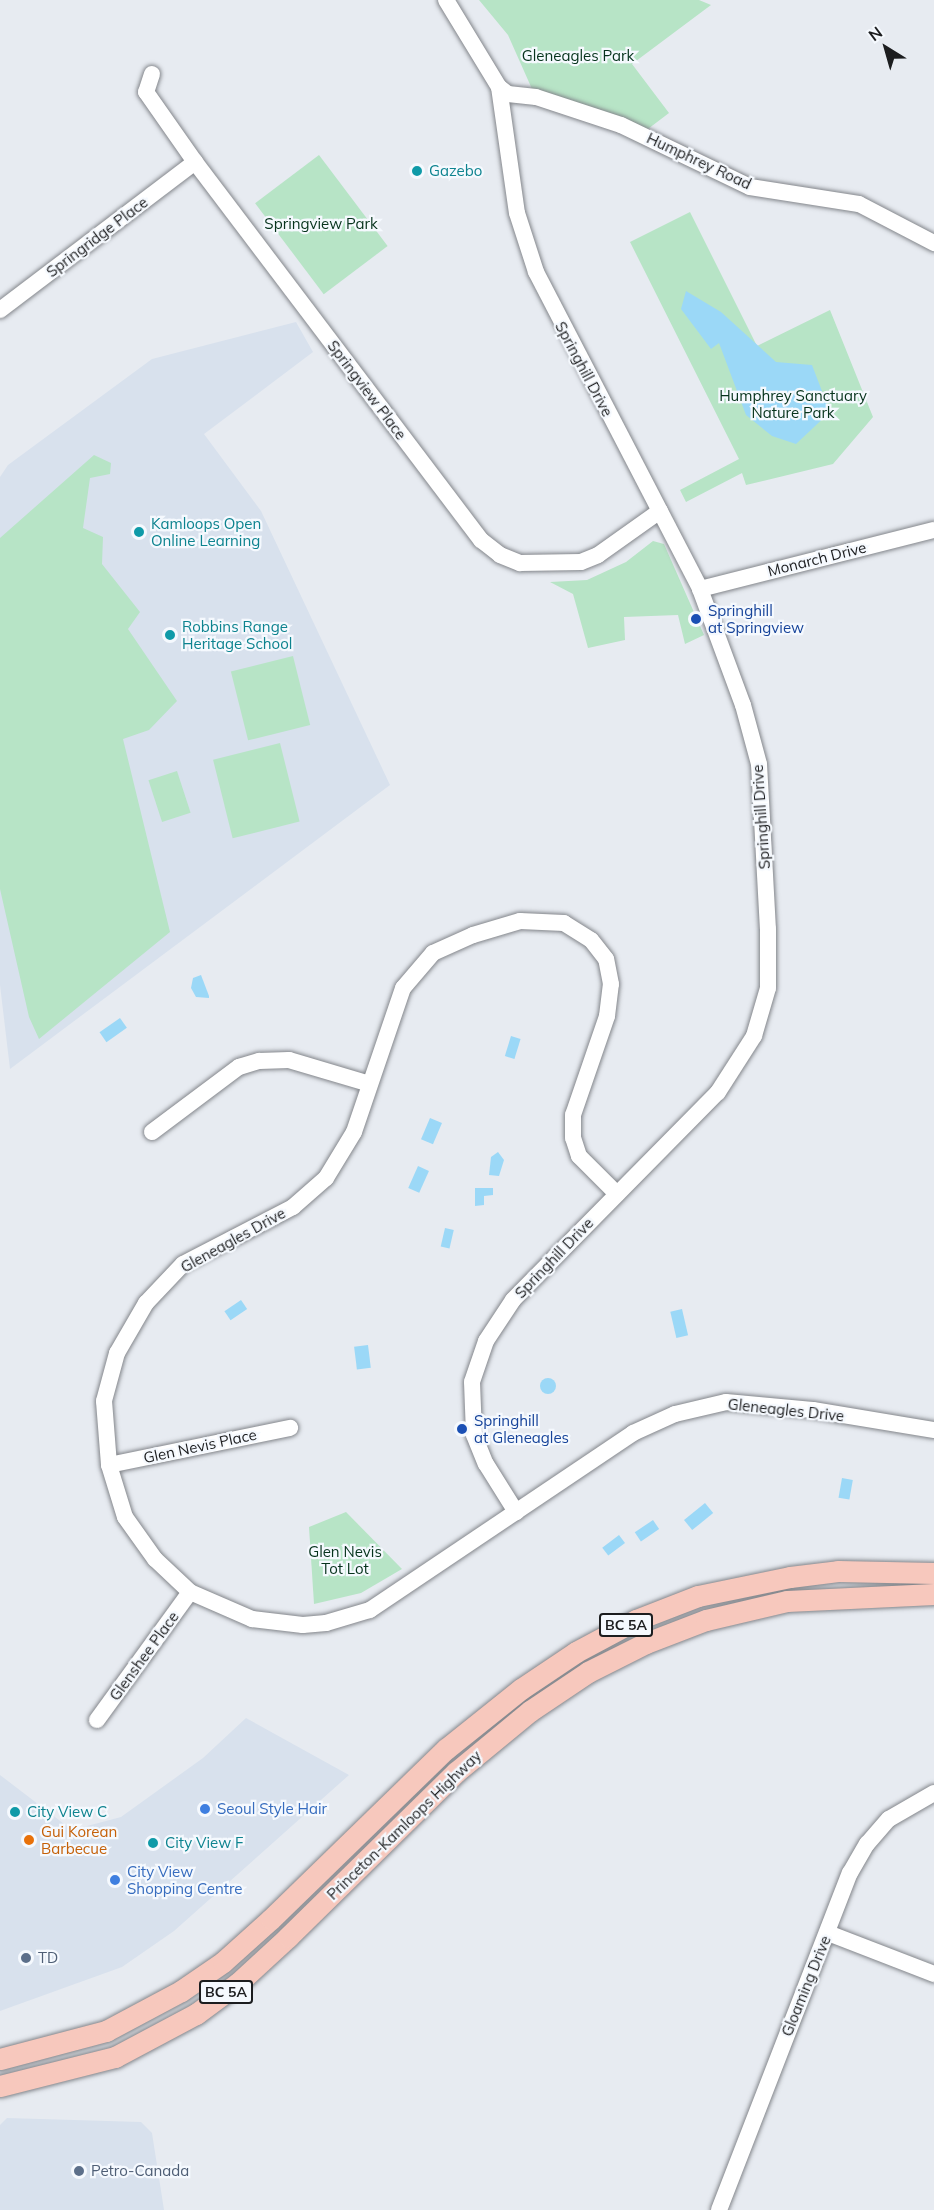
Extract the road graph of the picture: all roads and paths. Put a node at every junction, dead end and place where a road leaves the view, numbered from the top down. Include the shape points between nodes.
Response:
1 (446, 0) edge
2 (152, 74) dead end
3 (499, 87) junction
4 (195, 162) junction
5 (934, 243) edge
6 (3, 303) edge
7 (660, 511) junction
8 (934, 530) edge
9 (700, 589) junction
10 (370, 1084) junction
11 (152, 1132) dead end
12 (616, 1194) junction
13 (290, 1428) dead end
14 (934, 1430) edge
15 (109, 1465) junction
16 (516, 1512) junction
17 (934, 1573) edge
18 (190, 1592) junction
19 (934, 1594) edge
20 (97, 1720) dead end
21 (934, 1793) edge
22 (828, 1933) junction
23 (934, 1974) edge
24 (0, 2046) edge
25 (57, 2046) junction
26 (0, 2059) edge
27 (5, 2088) edge
28 (719, 2210) edge

1 - 3 street, Springhill Drive
2 - 4 street, Springview Place via 146,92
3 - 5 street, Humphrey Road via 508,94 546,100 621,124 750,187 859,204
3 - 7 street, Springhill Drive via 517,213 536,272 571,347
4 - 6 street, Springridge Place
4 - 7 street, Springview Place via 481,540 500,555 520,563 580,562 598,555
7 - 9 street, Springhill Drive
8 - 9 street, Monarch Drive
9 - 12 street, Springhill Drive via 743,705 759,764 768,988 754,1036 718,1092
10 - 11 street via 289,1060 259,1061 239,1067
10 - 12 street, Gleneagles Drive via 403,988 433,953 473,934 520,921 547,921 576,928 606,959 611,984 607,1016 573,1115 573,1138 579,1156
10 - 15 street, Gleneagles Drive via 354,1132 326,1178 293,1207 183,1264 146,1303 117,1353 104,1401
12 - 16 street, Springhill Drive via 513,1300 486,1341 472,1382 474,1435 486,1464
13 - 15 street, Glen Nevis Place
14 - 16 street, Gleneagles Drive via 813,1410 726,1402 675,1414 633,1433
15 - 18 street, Gleneagles Drive via 125,1516 155,1559
16 - 18 street, Gleneagles Drive via 370,1610 326,1623 303,1625 252,1619
17 - 25 main road, Princeton-Kamloops Highway / BC 5A via 838,1571 790,1576 698,1596 636,1620 576,1652 521,1689 446,1749 223,1962 146,2012 106,2031
18 - 20 street, Glenshee Place
19 - 27 main road, Princeton-Kamloops Highway / BC 5A via 787,1600 706,1620 646,1643 588,1672 530,1711 456,1772 288,1937 238,1983 196,2014 115,2057
21 - 22 street, Gloaming Drive via 889,1819 867,1844 850,1873
22 - 23 street
22 - 28 street, Gloaming Drive
24 - 25 main road
25 - 26 main road, Princeton-Kamloops Highway / BC 5A

